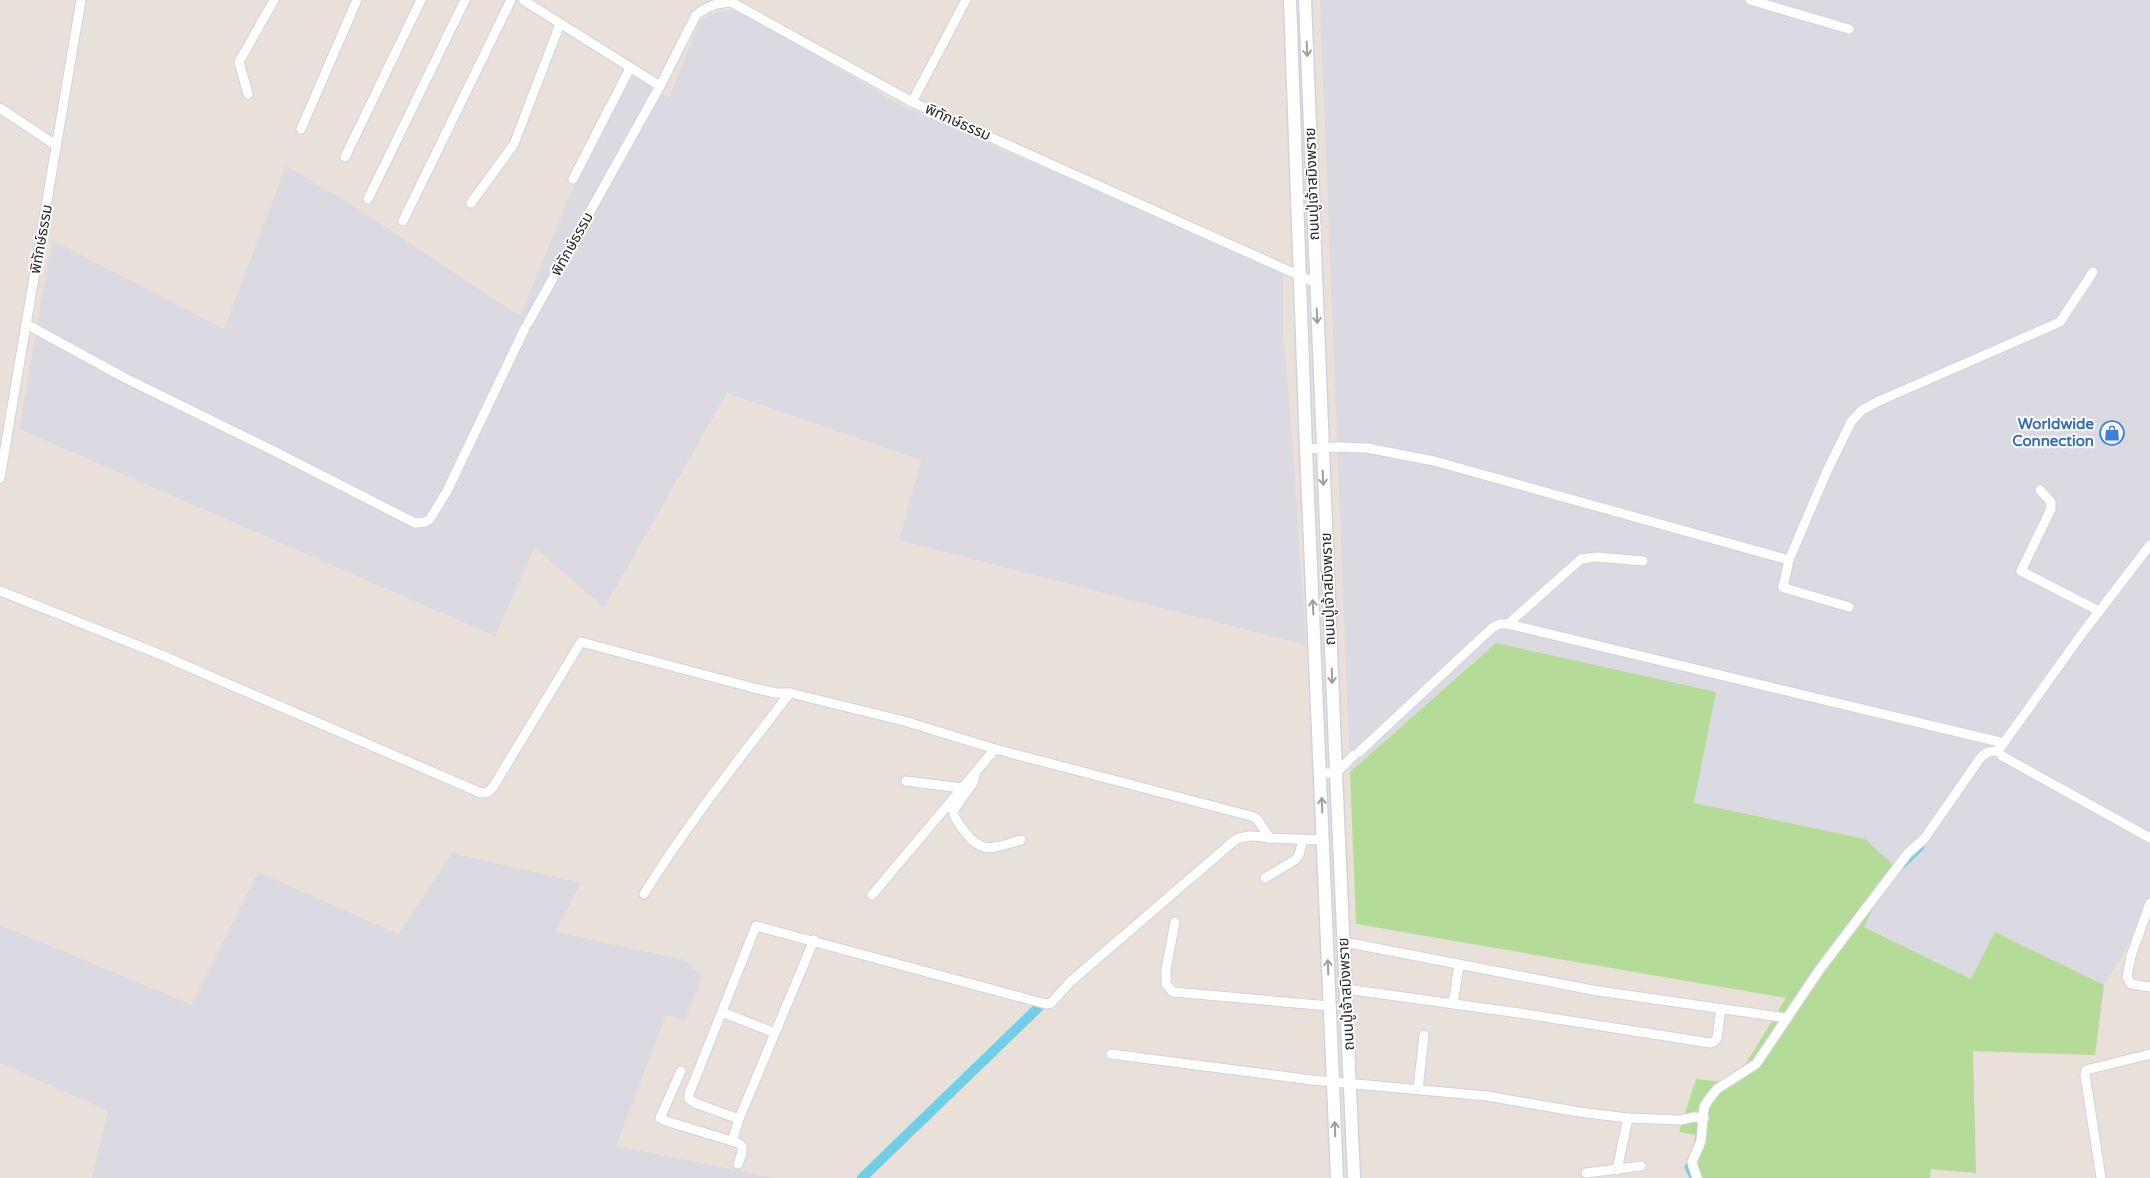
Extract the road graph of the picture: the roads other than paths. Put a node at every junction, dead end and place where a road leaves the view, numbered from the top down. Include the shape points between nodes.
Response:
1 (81, 0) edge
2 (274, 0) edge
3 (357, 0) edge
4 (421, 0) edge
5 (465, 0) edge
6 (511, 0) edge
7 (523, 0) edge
8 (966, 0) edge
9 (1290, 0) edge
10 (1305, 0) edge
11 (1750, 0) edge
12 (560, 24) junction
13 (1849, 29) dead end
14 (630, 68) junction
15 (660, 86) junction
16 (248, 94) dead end
17 (912, 102) junction
18 (0, 108) edge
19 (300, 129) dead end
20 (57, 146) junction
21 (345, 157) dead end
22 (573, 179) dead end
23 (368, 198) dead end
24 (471, 203) dead end
25 (403, 221) dead end
26 (2093, 272) dead end
27 (1300, 275) junction
28 (1316, 283) junction
29 (26, 324) junction
30 (1322, 448) junction
31 (1306, 449) junction
32 (0, 478) edge
33 (2040, 490) dead end
34 (2150, 544) edge
35 (1789, 560) junction
36 (1643, 561) dead end
37 (0, 591) edge
38 (1849, 607) dead end
39 (2099, 611) junction
40 (1508, 624) junction
41 (790, 693) junction
42 (2004, 743) junction
43 (995, 749) junction
44 (1998, 751) junction
45 (975, 771) junction
46 (1321, 773) junction
47 (1336, 773) junction
48 (906, 781) dead end
49 (962, 788) junction
50 (1270, 838) junction
51 (2150, 838) edge
52 (1303, 839) junction
53 (1021, 840) dead end
54 (1324, 840) junction
55 (1265, 878) dead end
56 (644, 894) dead end
57 (872, 895) dead end
58 (2150, 903) edge
59 (1175, 922) dead end
60 (814, 940) junction
61 (1344, 942) junction
62 (1459, 965) junction
63 (2150, 987) edge
64 (1346, 989) junction
65 (1453, 1004) junction
66 (1330, 1006) junction
67 (1722, 1009) junction
68 (722, 1012) junction
69 (1782, 1017) junction
70 (775, 1033) junction
71 (1424, 1034) dead end
72 (1110, 1054) dead end
73 (2150, 1054) edge
74 (681, 1071) dead end
75 (1333, 1082) junction
76 (1350, 1083) junction
77 (1418, 1089) junction
78 (1700, 1117) junction
79 (1628, 1118) junction
80 (739, 1119) junction
81 (732, 1141) junction
82 (738, 1164) dead end
83 (1641, 1166) dead end
84 (1617, 1170) junction
85 (1586, 1173) dead end
86 (1337, 1178) edge
87 (1354, 1178) edge
88 (1696, 1178) edge
89 (2100, 1178) edge

1 - 20 street, พิทักษ์ธรรม
2 - 16 street via 239,62
3 - 19 street
4 - 21 street
5 - 23 street
6 - 25 street
7 - 12 street
8 - 17 street
9 - 27 main road, ถนนปู่เจ้าสมิงพราย
10 -> 28 main road, ถนนปู่เจ้าสมิงพราย
11 - 13 street
12 - 14 street
12 - 24 street via 514,144
14 - 15 street
14 - 22 street
15 - 17 street, พิทักษ์ธรรม via 696,15 706,7 731,2
15 - 29 street, พิทักษ์ธรรม via 527,325 448,491 425,522 415,523 125,378
17 - 27 street, พิทักษ์ธรรม
18 - 20 street
20 - 29 street, พิทักษ์ธรรม
26 - 35 street via 2060,322 1862,410 1851,422 1826,471
27 - 28 street, พิทักษ์ธรรม
27 - 31 main road, ถนนปู่เจ้าสมิงพราย
28 -> 30 main road, ถนนปู่เจ้าสมิงพราย
29 - 32 street, พิทักษ์ธรรม
30 - 31 street
30 - 35 street via 1367,448 1434,461
30 -> 47 main road, ถนนปู่เจ้าสมิงพราย
46 -> 31 main road, ถนนปู่เจ้าสมิงพราย
33 - 39 street via 2051,502 2051,509 2021,571
34 - 39 street
35 - 38 street via 1783,587
36 - 40 street via 1597,557 1581,559
37 - 41 street via 168,658 481,793 493,787 581,642 754,688
39 - 42 street
40 - 42 street
40 - 47 street via 1492,628
41 - 43 street via 904,721
41 - 56 street via 718,786
42 - 44 street
43 - 45 street
43 - 50 street via 1251,816 1257,819
44 - 51 street via 2018,766
44 - 69 street via 1981,757 1924,839 1908,853
45 - 49 street
45 - 53 street via 973,783 954,811 957,822 976,844 985,848
46 - 47 street
54 -> 46 main road, ถนนปู่เจ้าสมิงพราย
47 - 61 main road, ถนนปู่เจ้าสมิงพราย
48 - 49 street
49 - 57 street
50 - 52 street
50 - 60 street via 1253,835 1235,840 1070,982 1051,1003
52 - 54 street
52 - 55 street via 1295,860
66 -> 54 main road, ถนนปู่เจ้าสมิงพราย
58 - 63 street via 2130,956 2127,977 2131,984
59 - 66 street via 1166,970 1166,984 1173,992
60 - 68 street via 756,926
60 - 70 street
61 - 62 street
61 - 64 main road, ถนนปู่เจ้าสมิงพราย
62 - 65 street
62 - 67 street via 1598,991
64 - 65 street
64 - 76 main road, ถนนปู่เจ้าสมิงพราย
65 - 67 street via 1710,1043 1717,1038
66 - 75 main road, ถนนปู่เจ้าสมิงพราย
67 - 69 street
68 - 70 street
68 - 80 street via 689,1098
69 - 78 street via 1756,1064 1712,1094
70 - 80 street
71 - 77 street
72 - 75 street
73 - 89 street via 2086,1070
74 - 81 street via 661,1114 662,1120
75 - 76 street
86 -> 75 main road, ถนนปู่เจ้าสมิงพราย
76 - 77 street
76 - 87 main road, ถนนปู่เจ้าสมิงพราย
77 - 79 street via 1488,1096
78 - 79 street via 1681,1120
78 - 88 street via 1701,1141 1692,1162
79 - 84 street
80 - 81 street
81 - 82 street via 742,1146
83 - 84 street
84 - 85 street

